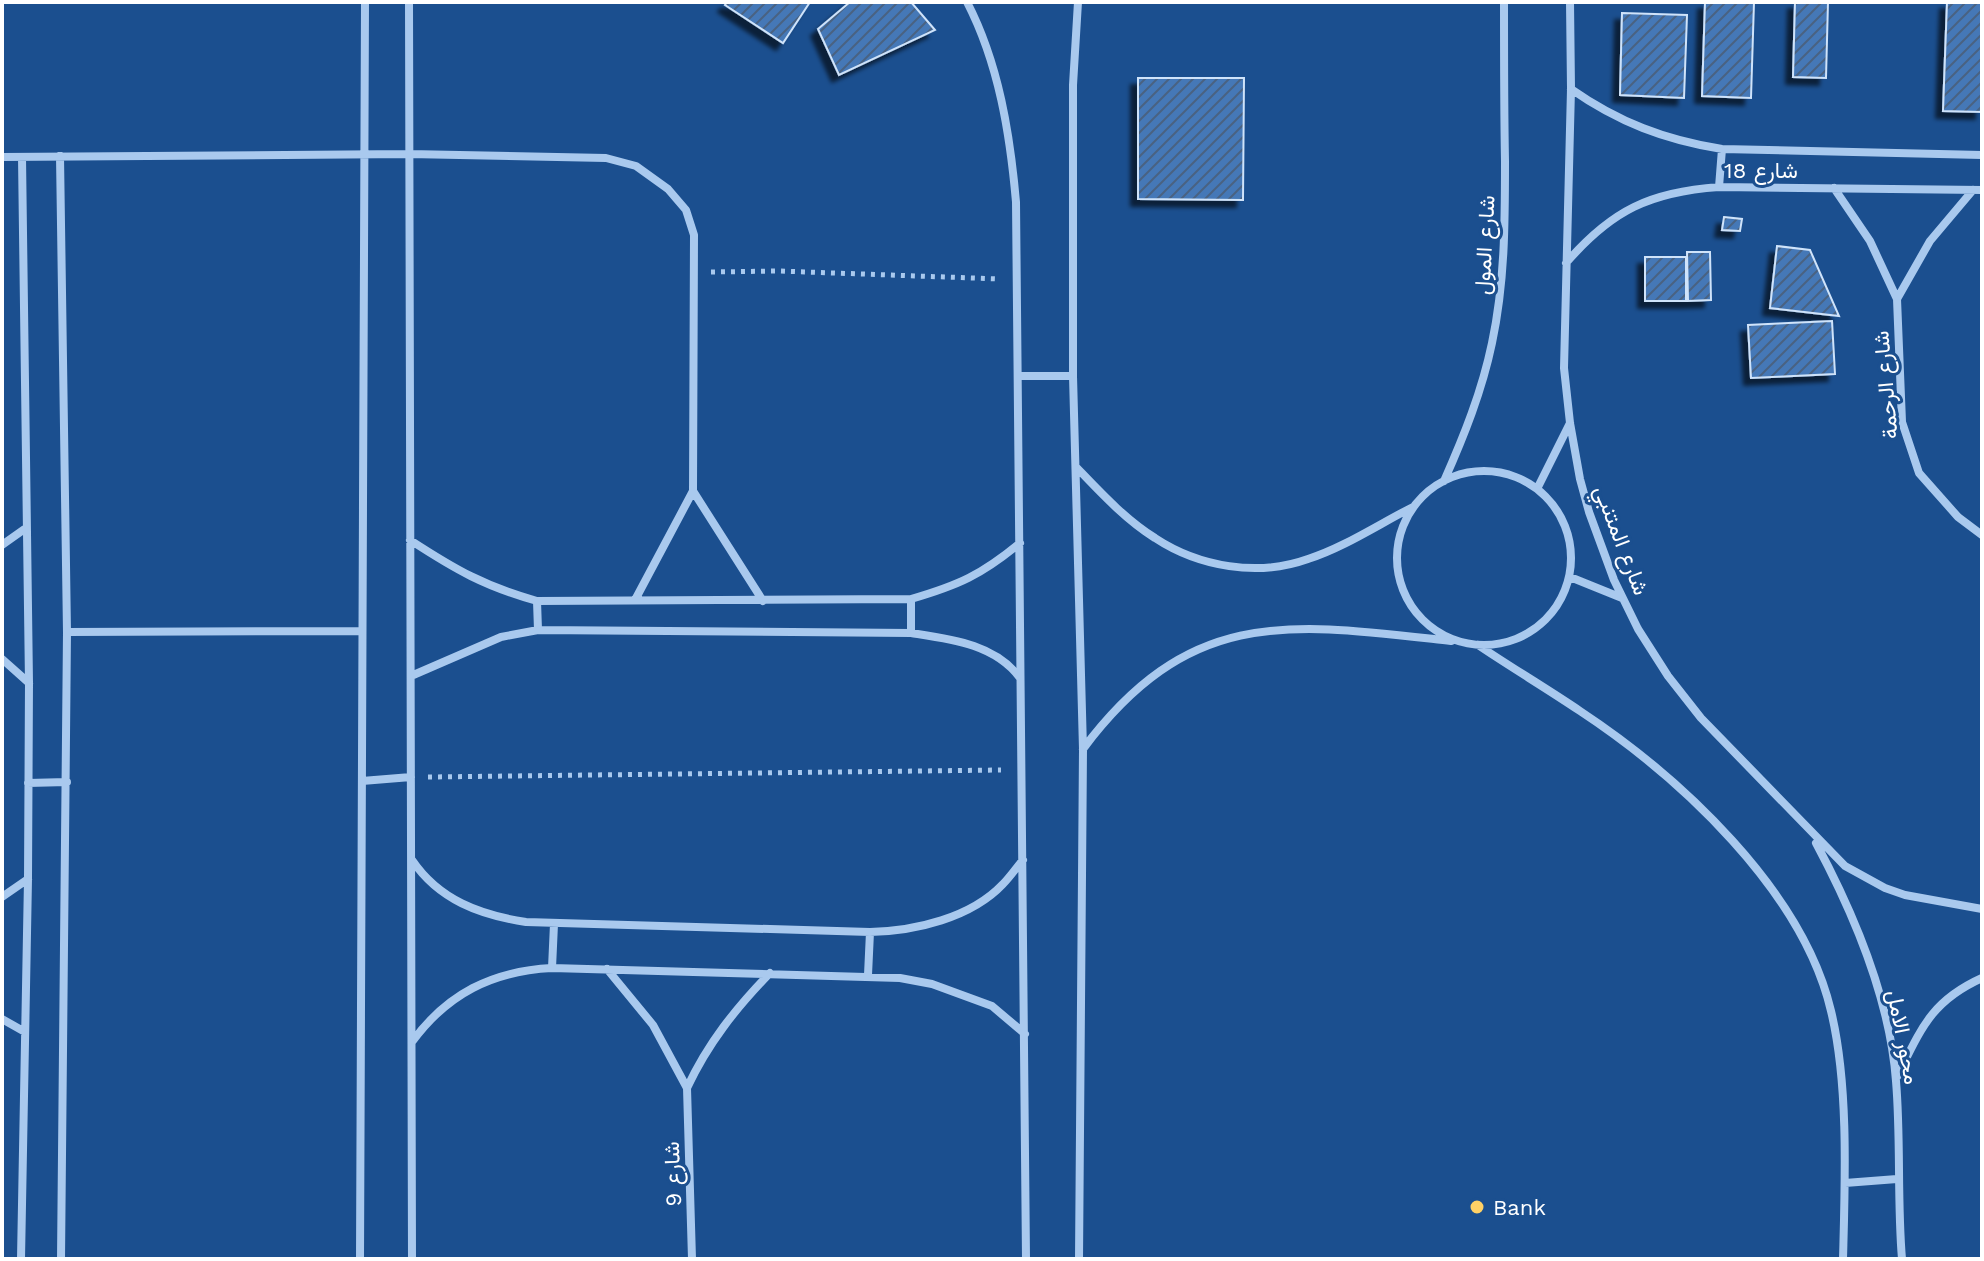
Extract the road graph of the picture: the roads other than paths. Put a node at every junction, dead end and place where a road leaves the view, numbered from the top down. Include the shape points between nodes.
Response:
1 (365, 2) edge
2 (409, 2) edge
3 (967, 2) edge
4 (1078, 2) edge
5 (1504, 2) edge
6 (1570, 2) edge
7 (1571, 89) junction
8 (1722, 149) junction
9 (363, 154) junction
10 (409, 154) junction
11 (1982, 155) edge
12 (60, 156) junction
13 (2, 157) edge
14 (22, 157) junction
15 (1719, 187) junction
16 (1834, 188) junction
17 (1978, 190) edge
18 (1566, 263) junction
19 (1897, 299) junction
20 (1019, 376) junction
21 (1073, 376) junction
22 (1570, 423) junction
23 (1077, 467) junction
24 (1444, 481) junction
25 (1537, 489) junction
26 (693, 491) junction
27 (1414, 506) junction
28 (26, 528) junction
29 (1982, 535) edge
30 (410, 540) junction
31 (1020, 543) junction
32 (2, 545) edge
33 (1570, 577) junction
34 (1623, 598) junction
35 (911, 599) junction
36 (635, 600) junction
37 (537, 601) junction
38 (763, 601) junction
39 (538, 630) junction
40 (362, 631) junction
41 (67, 632) junction
42 (911, 633) junction
43 (1456, 641) junction
44 (1478, 645) junction
45 (2, 659) edge
46 (411, 676) junction
47 (1022, 679) junction
48 (29, 683) junction
49 (1083, 749) junction
50 (411, 777) junction
51 (362, 781) junction
52 (67, 782) junction
53 (28, 783) junction
54 (1812, 835) junction
55 (411, 858) junction
56 (1023, 859) junction
57 (28, 879) junction
58 (2, 897) edge
59 (1982, 909) edge
60 (554, 924) junction
61 (870, 932) junction
62 (552, 968) junction
63 (607, 969) junction
64 (770, 973) junction
65 (868, 975) junction
66 (1982, 978) edge
67 (2, 1019) edge
68 (25, 1032) junction
69 (1025, 1034) junction
70 (412, 1043) junction
71 (1896, 1078) junction
72 (687, 1088) junction
73 (1897, 1179) junction
74 (1845, 1183) junction
75 (21, 1259) edge
76 (61, 1259) edge
77 (360, 1259) edge
78 (412, 1259) edge
79 (692, 1259) edge
80 (1026, 1259) edge
81 (1079, 1259) edge
82 (1843, 1259) edge
83 (1902, 1259) edge

1 - 9 street
2 - 10 street
3 - 20 street via 997,81 1010,138
4 - 21 street
5 - 24 street, شارع المول via 1505,248 1500,296 1480,391
6 - 7 street, شارع المتنبي
7 - 8 street, شارع 18 via 1598,108 1658,135
7 - 18 street, شارع المتنبي
8 - 11 street, شارع 18
8 - 15 street
9 - 10 street
9 - 12 street
9 - 40 street
10 - 26 street via 606,158 636,166 686,210 696,272
10 - 30 street
12 - 14 street
12 - 41 street
13 - 14 street
14 - 28 street
15 - 16 street, شارع 18
15 - 18 street, شارع 18 via 1649,199 1617,214
16 - 17 street, شارع 18
16 - 19 street, شارع الرحمة via 1870,241
17 - 19 street, شارع الرحمة via 1930,241
18 - 22 street, شارع المتنبي via 1564,368
19 - 29 street, شارع الرحمة via 1899,393 1908,448 1936,494
20 - 21 street
20 - 31 street
21 - 23 street
22 - 25 street
22 - 34 street, شارع المتنبي via 1589,512
23 - 27 street via 1154,538 1212,563 1244,568 1308,560
23 - 49 street
24 - 25 street via 1492,471
24 - 27 street
25 - 33 street via 1555,506 1566,528
26 - 36 street
26 - 38 street
27 - 43 street via 1401,530 1400,584 1413,609
28 - 32 street
28 - 48 street
30 - 37 street via 464,574
30 - 46 street
31 - 35 street via 958,585
31 - 47 street
33 - 34 street
33 - 44 street via 1561,601 1536,628 1503,644
34 - 54 street, شارع المتنبي via 1646,641 1701,718
35 - 38 street
35 - 42 street
36 - 37 street
36 - 38 street
37 - 39 street
39 - 42 street
39 - 46 street via 501,637
40 - 41 street
40 - 51 street
41 - 52 street
42 - 47 street via 987,651 1009,663
43 - 44 street
43 - 49 street via 1283,629 1212,642 1149,677
44 - 74 street via 1581,711 1665,776 1785,904 1831,1011
45 - 48 street
46 - 50 street
47 - 56 street
48 - 53 street
49 - 81 street
50 - 51 street
50 - 55 street
51 - 77 street
52 - 53 street
52 - 76 street
53 - 57 street
54 - 59 street, شارع المتنبي via 1845,866 1885,888
54 - 71 street, محور الامل via 1868,960
55 - 60 street via 426,879 472,909 498,918
55 - 70 street
56 - 61 street via 1002,886 960,912 913,928
56 - 69 street
57 - 58 street
57 - 68 street
60 - 61 street
60 - 62 street
61 - 65 street
62 - 63 street
62 - 70 street via 505,973 461,993
63 - 64 street
63 - 72 street, شارع 9 via 653,1025
64 - 65 street
64 - 72 street, شارع 9 via 713,1038
65 - 69 street via 963,993 992,1006
66 - 71 street via 1947,996 1931,1014
67 - 68 street
68 - 75 street
69 - 80 street
70 - 78 street
71 - 73 street, محور الامل
72 - 79 street, شارع 9
73 - 74 street
73 - 83 street, محور الامل
74 - 82 street

